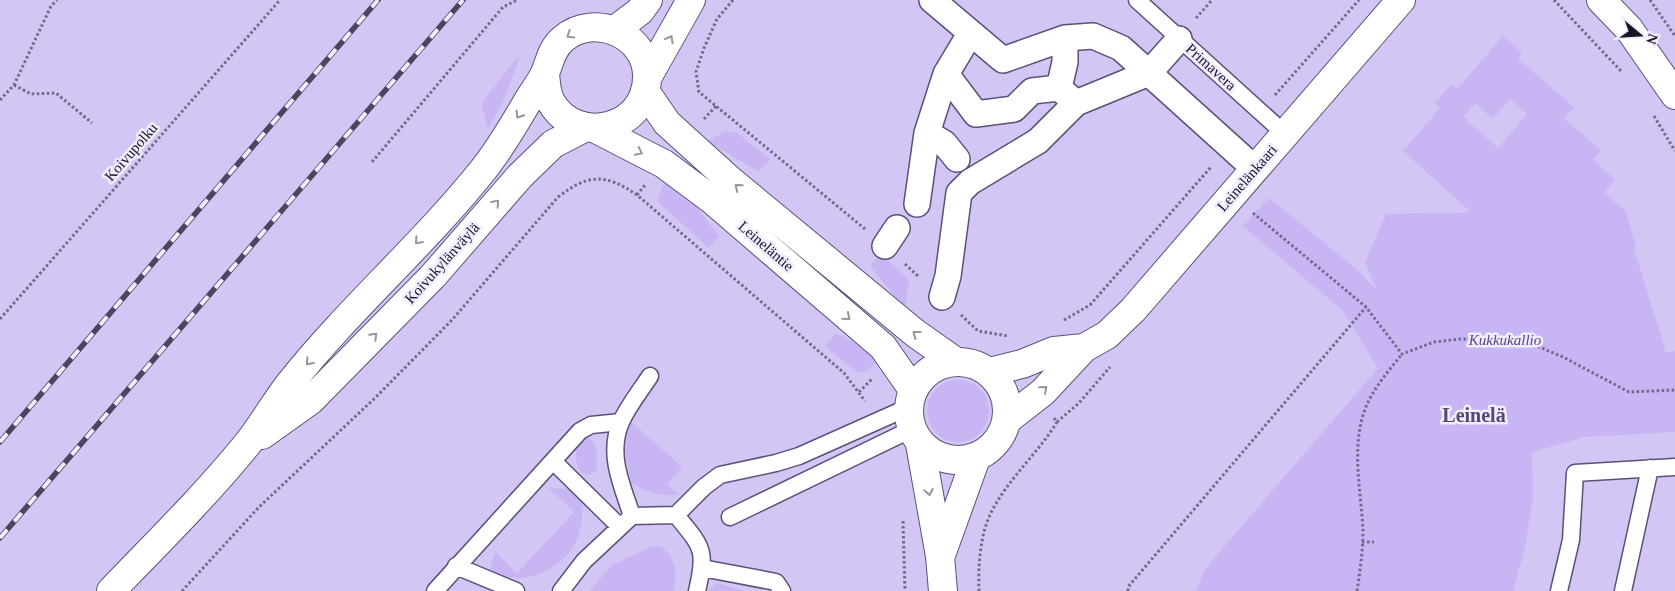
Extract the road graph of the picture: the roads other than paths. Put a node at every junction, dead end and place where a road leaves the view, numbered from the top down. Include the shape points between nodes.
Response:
1 (648, 0) edge
2 (691, 0) edge
3 (932, 0) edge
4 (1137, 0) edge
5 (1402, 0) edge
6 (1601, 0) edge
7 (615, 30) junction
8 (970, 34) junction
9 (1065, 38) junction
10 (1179, 39) junction
11 (545, 73) junction
12 (1149, 73) junction
13 (946, 74) junction
14 (646, 85) junction
15 (1068, 95) junction
16 (1675, 95) edge
17 (590, 128) junction
18 (927, 133) junction
19 (1285, 134) junction
20 (1255, 169) junction
21 (963, 170) junction
22 (918, 204) dead end
23 (942, 297) dead end
24 (1084, 348) junction
25 (956, 362) junction
26 (988, 372) junction
27 (650, 376) dead end
28 (914, 417) junction
29 (1007, 420) junction
30 (621, 422) junction
31 (245, 447) junction
32 (976, 458) junction
33 (552, 461) junction
34 (1675, 467) edge
35 (1650, 468) junction
36 (676, 515) junction
37 (632, 516) junction
38 (730, 517) dead end
39 (619, 526) junction
40 (940, 556) junction
41 (456, 566) junction
42 (702, 568) junction
43 (111, 591) edge
44 (435, 591) edge
45 (516, 591) edge
46 (561, 591) edge
47 (697, 591) edge
48 (782, 591) edge
49 (942, 591) edge
50 (1560, 591) edge
51 (1623, 591) edge

1 - 7 main road via 640,11
14 -> 2 main road, Koivukylänväylä
3 - 8 street
4 - 10 lane, Primavera
5 - 19 main road, Leinelänkaari
6 - 16 main road via 1630,29
7 -> 11 main road, Koivukylänväylä via 594,26 576,30 562,40 548,60
7 - 14 main road, Koivukylänväylä via 632,41 642,55
8 - 9 street via 1003,60
8 - 13 street
9 - 12 street via 1092,36 1121,48
9 - 15 street
10 - 12 street
10 - 19 lane, Primavera
11 - 17 main road via 546,91 562,116
11 -> 31 main road, Koivukylänväylä via 483,170 291,382
12 - 15 street
12 - 20 street
13 - 15 street via 976,114 1014,109 1032,91
13 - 18 street
14 - 17 main road, Koivukylänväylä via 636,109 623,121 613,126
25 -> 14 main road, Leineläntie via 915,333 731,182 668,123
15 - 21 street via 1038,141
17 -> 28 main road, Leineläntie via 664,164 712,199 883,347
31 -> 17 main road, Koivukylänväylä via 311,400 434,276 520,176 553,144
18 - 21 street via 944,142
18 - 22 street
19 - 20 main road, Leinelänkaari
20 - 24 main road, Leinelänkaari via 1133,310 1107,336
21 - 23 street
24 - 26 main road, Leinelänkaari via 1054,351 1022,364
29 -> 24 main road, Leinelänkaari via 1043,392
25 - 26 main road via 973,364
25 - 28 main road via 939,365 925,374
26 - 29 main road via 1000,385 1007,403
27 - 30 lane
28 - 32 main road via 942,458 959,461
28 - 36 lane via 878,419 799,456 720,475
28 - 38 lane
28 -> 40 main road, Leineläntie
29 - 32 main road via 1001,436
30 - 33 lane via 591,425 580,431
30 - 37 lane via 615,446 616,467
31 - 43 main road, Koivukylänväylä
32 - 40 main road, Leineläntie
33 - 39 lane
33 - 41 lane
34 - 35 lane
35 - 50 lane via 1575,473 1571,540
35 - 51 lane
36 - 37 lane
36 - 42 lane via 700,544
37 - 39 lane
39 - 46 lane via 584,561
40 - 49 main road, Leineläntie
41 - 44 lane
41 - 45 lane
42 - 47 lane
42 - 48 lane via 764,578 776,582

